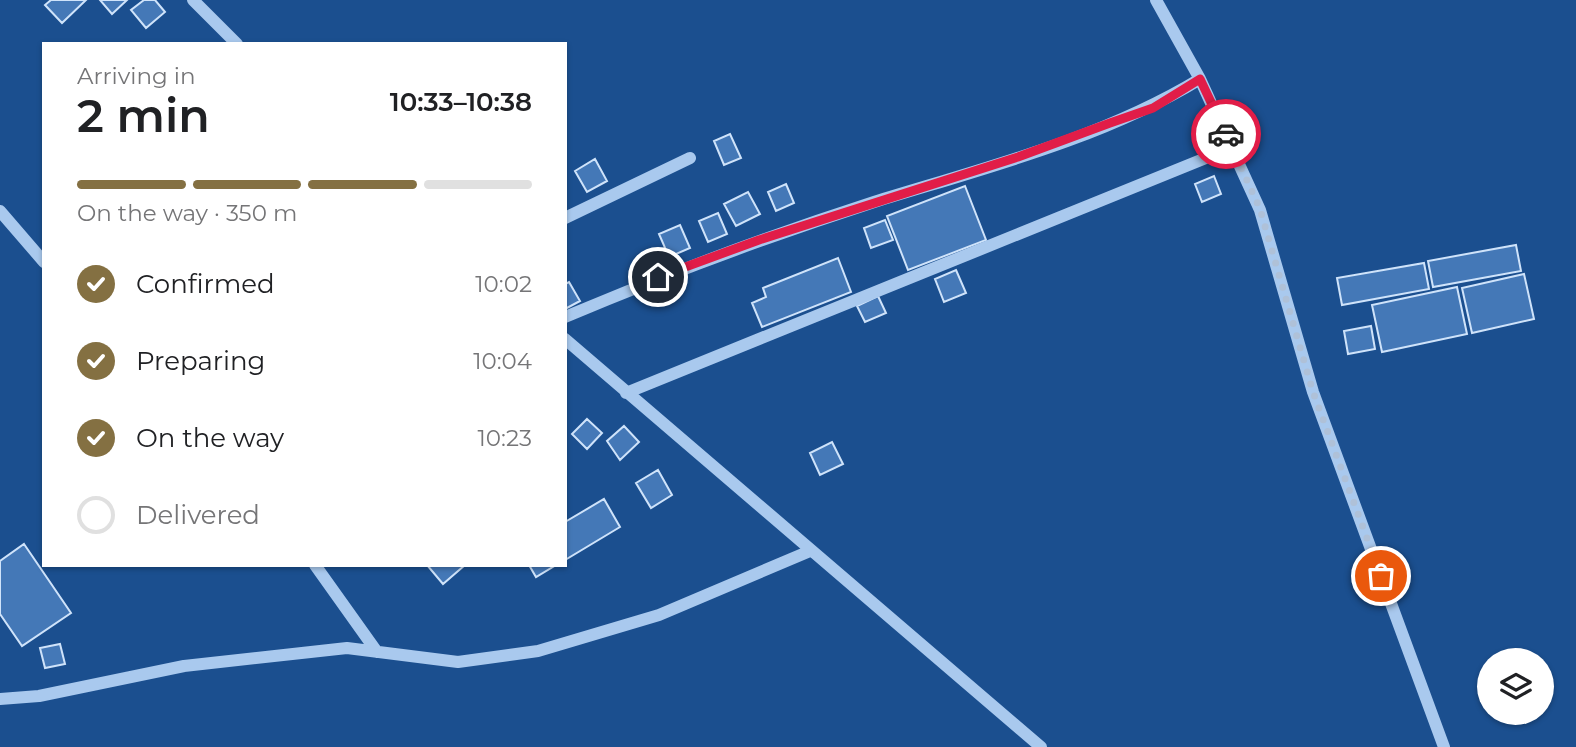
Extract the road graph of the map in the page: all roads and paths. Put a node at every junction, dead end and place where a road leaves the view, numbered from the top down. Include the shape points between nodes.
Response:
1 (193, 0) edge
2 (1156, 0) edge
3 (235, 42) edge
4 (1200, 79) junction
5 (1233, 147) junction
6 (690, 158) dead end
7 (0, 211) edge
8 (567, 217) edge
9 (42, 260) edge
10 (567, 316) edge
11 (567, 341) edge
12 (626, 393) junction
13 (810, 551) junction
14 (316, 567) edge
15 (377, 652) junction
16 (0, 699) edge
17 (1041, 747) edge
18 (1444, 747) edge

1 - 3 street
2 - 4 street
4 - 5 street
4 - 10 street via 1153,108 1018,157 759,240
5 - 12 street
5 - 18 street via 1260,209 1313,392
6 - 8 street
7 - 9 street
11 - 12 street
12 - 13 street
13 - 15 street via 659,615 538,651 458,662
13 - 17 street
14 - 15 street
15 - 16 street via 347,648 184,666 39,696

